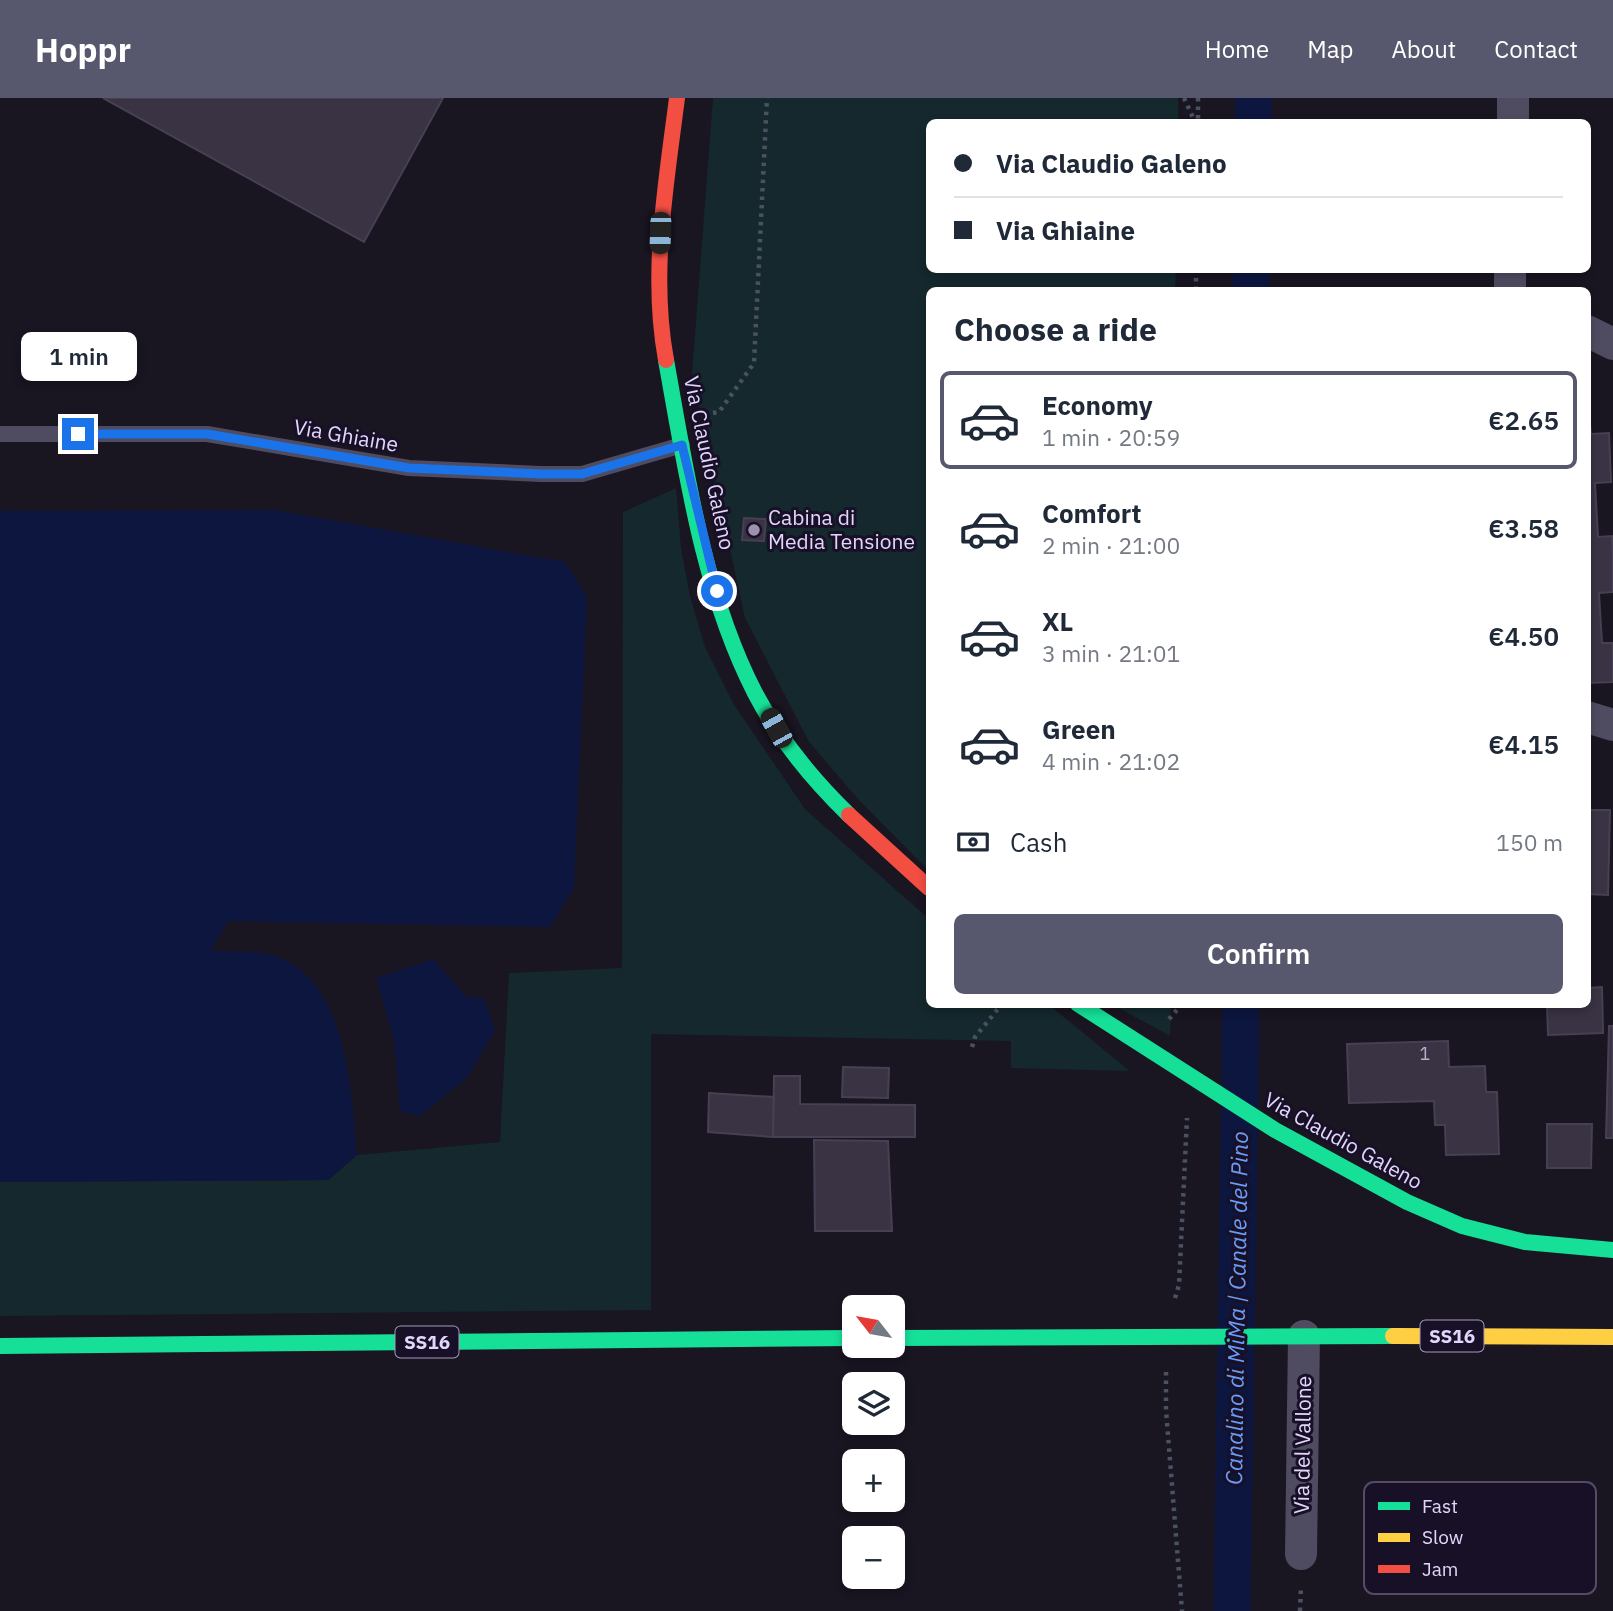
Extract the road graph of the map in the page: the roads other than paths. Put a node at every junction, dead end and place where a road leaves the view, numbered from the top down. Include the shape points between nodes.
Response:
1 (677, 98) edge
2 (1513, 98) edge
3 (1513, 119) edge
4 (1591, 333) edge
5 (1613, 344) edge
6 (0, 435) edge
7 (682, 445) junction
8 (1591, 718) edge
9 (1613, 725) edge
10 (926, 885) edge
11 (1084, 1008) edge
12 (1613, 1250) edge
13 (1297, 1336) junction
14 (1613, 1337) edge
15 (842, 1338) edge
16 (905, 1338) edge
17 (0, 1346) edge
18 (1301, 1554) dead end

1 - 7 main road, Via Claudio Galeno via 660,233 658,290 661,343
2 - 3 street
4 - 5 street
6 - 7 lane, Via Ghiaine via 207,434 409,468 541,474 582,474
7 - 10 main road, Via Claudio Galeno via 724,617 764,708 811,775 862,830
8 - 9 street
11 - 12 main road, Via Claudio Galeno via 1275,1130 1407,1202 1462,1226 1525,1242
13 - 14 main road, SS16
13 - 16 main road, SS16
13 - 18 street, Via del Vallone
15 - 17 main road, SS16

